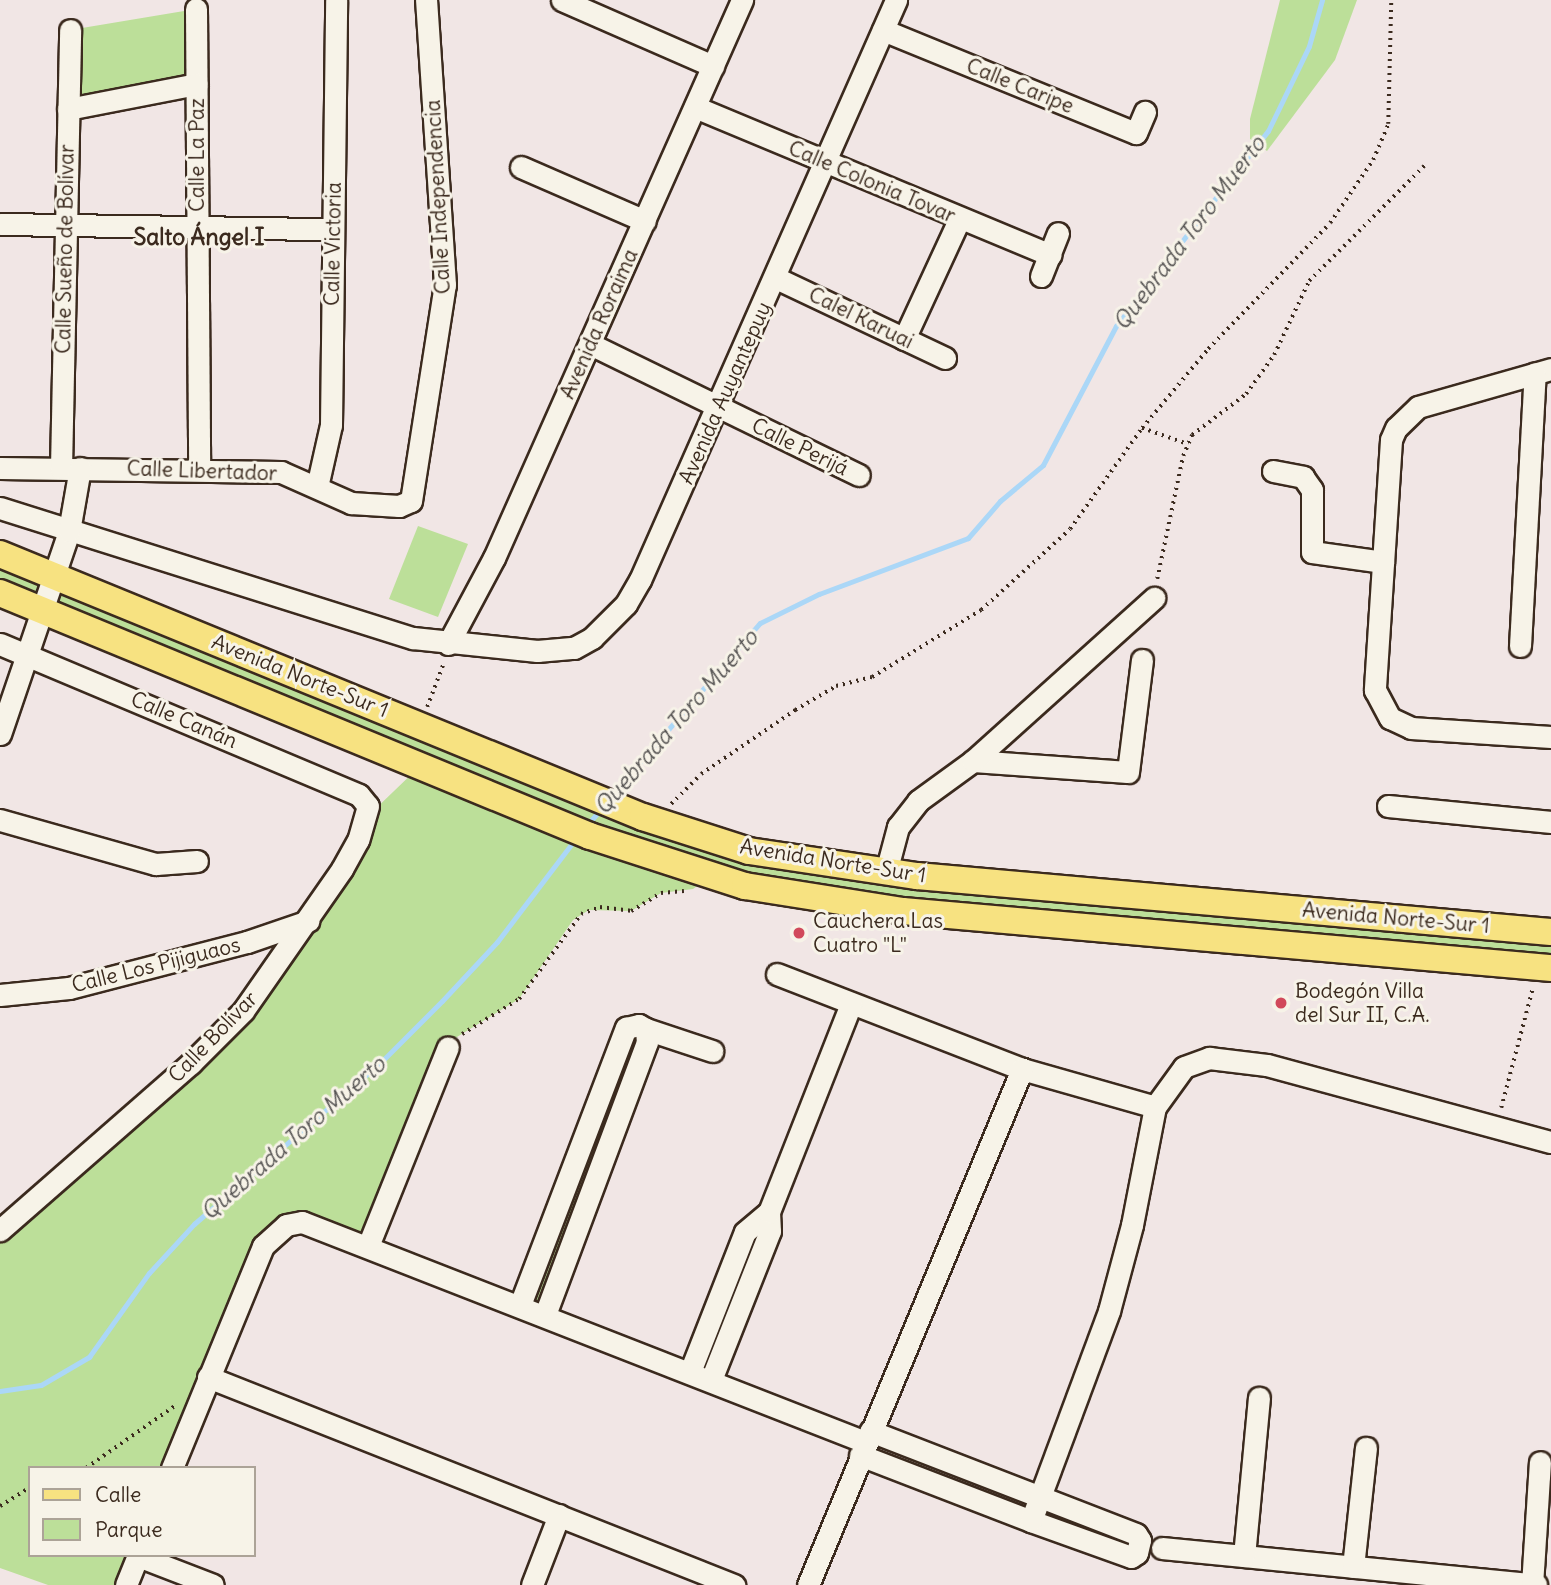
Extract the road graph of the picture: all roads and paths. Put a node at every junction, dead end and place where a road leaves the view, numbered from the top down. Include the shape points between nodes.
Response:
1 (336, 0) edge
2 (426, 0) edge
3 (562, 0) edge
4 (742, 0) edge
5 (895, 0) edge
6 (1391, 0) edge
7 (196, 9) dead end
8 (70, 30) dead end
9 (883, 30) junction
10 (713, 65) junction
11 (197, 84) junction
12 (695, 107) junction
13 (68, 109) junction
14 (1145, 113) dead end
15 (825, 163) junction
16 (1424, 166) dead end
17 (521, 167) dead end
18 (960, 218) junction
19 (645, 221) junction
20 (0, 224) edge
21 (66, 225) junction
22 (198, 228) junction
23 (333, 229) junction
24 (1058, 233) dead end
25 (1050, 255) junction
26 (1041, 276) dead end
27 (776, 278) junction
28 (904, 339) junction
29 (590, 344) junction
30 (945, 358) dead end
31 (1543, 371) edge
32 (719, 407) junction
33 (1142, 428) junction
34 (1188, 444) junction
35 (0, 468) edge
36 (70, 468) junction
37 (199, 469) junction
38 (1273, 471) dead end
39 (859, 475) dead end
40 (417, 476) joint
41 (317, 486) junction
42 (0, 508) edge
43 (69, 531) junction
44 (0, 554) edge
45 (1383, 562) junction
46 (54, 576) junction
47 (0, 593) edge
48 (1154, 598) joint
49 (42, 610) junction
50 (0, 644) edge
51 (448, 644) junction
52 (1520, 646) dead end
53 (26, 656) junction
54 (1142, 660) dead end
55 (419, 725) junction
56 (0, 734) edge
57 (1551, 737) edge
58 (973, 761) junction
59 (366, 800) joint
60 (1388, 806) dead end
61 (650, 819) junction
62 (0, 820) edge
63 (1551, 822) edge
64 (197, 860) dead end
65 (886, 872) junction
66 (704, 875) junction
67 (308, 921) junction
68 (1551, 932) edge
69 (1545, 967) edge
70 (777, 974) dead end
71 (0, 995) edge
72 (851, 1004) junction
73 (646, 1029) junction
74 (448, 1047) joint
75 (712, 1051) dead end
76 (1022, 1069) junction
77 (1155, 1107) junction
78 (1496, 1127) junction
79 (1551, 1142) edge
80 (571, 1171) junction
81 (596, 1180) junction
82 (769, 1212) junction
83 (0, 1230) edge
84 (368, 1246) junction
85 (520, 1305) junction
86 (545, 1315) junction
87 (690, 1372) junction
88 (710, 1380) junction
89 (206, 1382) junction
90 (1259, 1398) dead end
91 (865, 1442) junction
92 (1366, 1448) dead end
93 (1540, 1462) dead end
94 (89, 1466) edge
95 (173, 1466) edge
96 (28, 1488) edge
97 (1040, 1497) junction
98 (0, 1506) edge
99 (559, 1515) junction
100 (1031, 1521) junction
101 (1161, 1548) dead end
102 (1244, 1556) junction
103 (137, 1557) edge
104 (143, 1557) edge
105 (1353, 1567) junction
106 (126, 1585) edge
107 (213, 1585) edge
108 (532, 1585) edge
109 (734, 1585) edge
110 (808, 1585) edge
111 (1534, 1585) edge

1 - 23 street, Calle Victoria
2 - 40 street, Calle Independencia via 445,285
3 - 10 street
4 - 10 street, Avenida Roraima
5 - 9 street, Avenida Auyantepuy
6 - 33 path via 1388,124 1373,160 1330,223 1208,349
7 - 11 street, Calle La Paz
8 - 13 street, Calle Sueño de Bolívar
9 - 14 street, Calle Caripe via 1136,133
9 - 15 street, Avenida Auyantepuy
10 - 12 street, Avenida Roraima
11 - 13 street
11 - 22 street, Calle La Paz
12 - 15 street, Calle Colonia Tovar
12 - 19 street, Avenida Roraima
13 - 21 street, Calle Sueño de Bolívar
15 - 18 street, Calle Colonia Tovar
15 - 27 street, Avenida Auyantepuy
16 - 34 path via 1309,281 1260,377 1231,410 1192,435
17 - 19 street
18 - 25 street, Calle Colonia Tovar
18 - 28 street
19 - 29 street, Avenida Roraima
20 - 21 street
21 - 22 street
21 - 36 street, Calle Sueño de Bolívar
22 - 23 street
22 - 37 street, Calle La Paz
23 - 41 street, Calle Victoria via 331,425
24 - 25 street
25 - 26 street
27 - 28 street, Calel Karuai
27 - 32 street, Avenida Auyantepuy
28 - 30 street, Calel Karuai
29 - 32 street, Calle Perijá
29 - 51 street, Avenida Roraima via 494,558
31 - 45 street via 1418,407 1396,428 1391,440
31 - 52 street
32 - 39 street, Calle Perijá
32 - 51 street, Avenida Auyantepuy via 640,580 609,623 575,648 502,651
33 - 34 path
33 - 61 path via 1070,529 1001,595 892,666 836,686 746,742
34 - 48 path
35 - 36 street, Calle Libertador
36 - 37 street, Calle Libertador
36 - 43 street, Calle Sueño de Bolívar
37 - 41 street, Calle Libertador via 281,472
38 - 45 street via 1303,477 1312,490 1312,552
40 - 41 street, Calle Libertador via 411,501 399,506 351,503
42 - 43 street, Avenida Auyantepuy
43 - 46 street, Calle Sueño de Bolívar
43 - 51 street, Avenida Auyantepuy via 371,627
44 - 46 main road, Avenida Norte-Sur 1
45 - 57 street via 1375,690 1390,718 1411,728
46 - 49 street, Calle Sueño de Bolívar
46 - 55 main road, Avenida Norte-Sur 1
47 - 49 main road, Avenida Norte-Sur 1
48 - 58 street
49 - 53 street, Calle Sueño de Bolívar
49 - 66 main road, Avenida Norte-Sur 1 via 627,850
50 - 53 street, Calle Canán
51 - 55 path
53 - 56 street, Calle Sueño de Bolívar
53 - 59 street, Calle Canán
54 - 58 street via 1128,772
55 - 61 main road, Avenida Norte-Sur 1
58 - 65 street via 904,816
59 - 67 street, Calle Bolívar via 367,817 358,839
60 - 63 street
61 - 65 main road, Avenida Norte-Sur 1 via 749,851
62 - 64 street via 156,864
65 - 68 main road, Avenida Norte-Sur 1
66 - 69 main road, Avenida Norte-Sur 1 via 822,901 903,911
66 - 74 path via 693,889 661,893 631,911 600,907 581,914 519,999
67 - 71 street, Calle Los Pijiguaos via 247,943 69,988
67 - 83 street, Calle Bolívar via 224,1032
69 - 78 path
70 - 72 street
72 - 76 street
72 - 82 street
73 - 75 street
73 - 80 street via 632,1024 626,1028
73 - 81 street via 647,1042
74 - 84 street
76 - 77 street
76 - 91 street
77 - 78 street via 1184,1067 1209,1058 1267,1065
77 - 97 street via 1132,1225 1109,1311
78 - 79 street
80 - 81 street
80 - 85 street
81 - 86 street
82 - 87 street via 745,1232
82 - 88 street via 770,1231
84 - 85 street
84 - 89 street via 302,1222 272,1234 258,1256
85 - 86 street
86 - 87 street
87 - 88 street
88 - 91 street
89 - 94 path
89 - 95 street
89 - 99 street
90 - 102 street
91 - 97 street
91 - 100 street
91 - 110 street
92 - 105 street
93 - 111 street
96 - 98 path
97 - 100 street
97 - 100 street via 1136,1534 1140,1541 1137,1553 1131,1557
99 - 108 street
99 - 109 street
101 - 102 street
102 - 105 street
103 - 106 street
104 - 107 street
105 - 111 street

